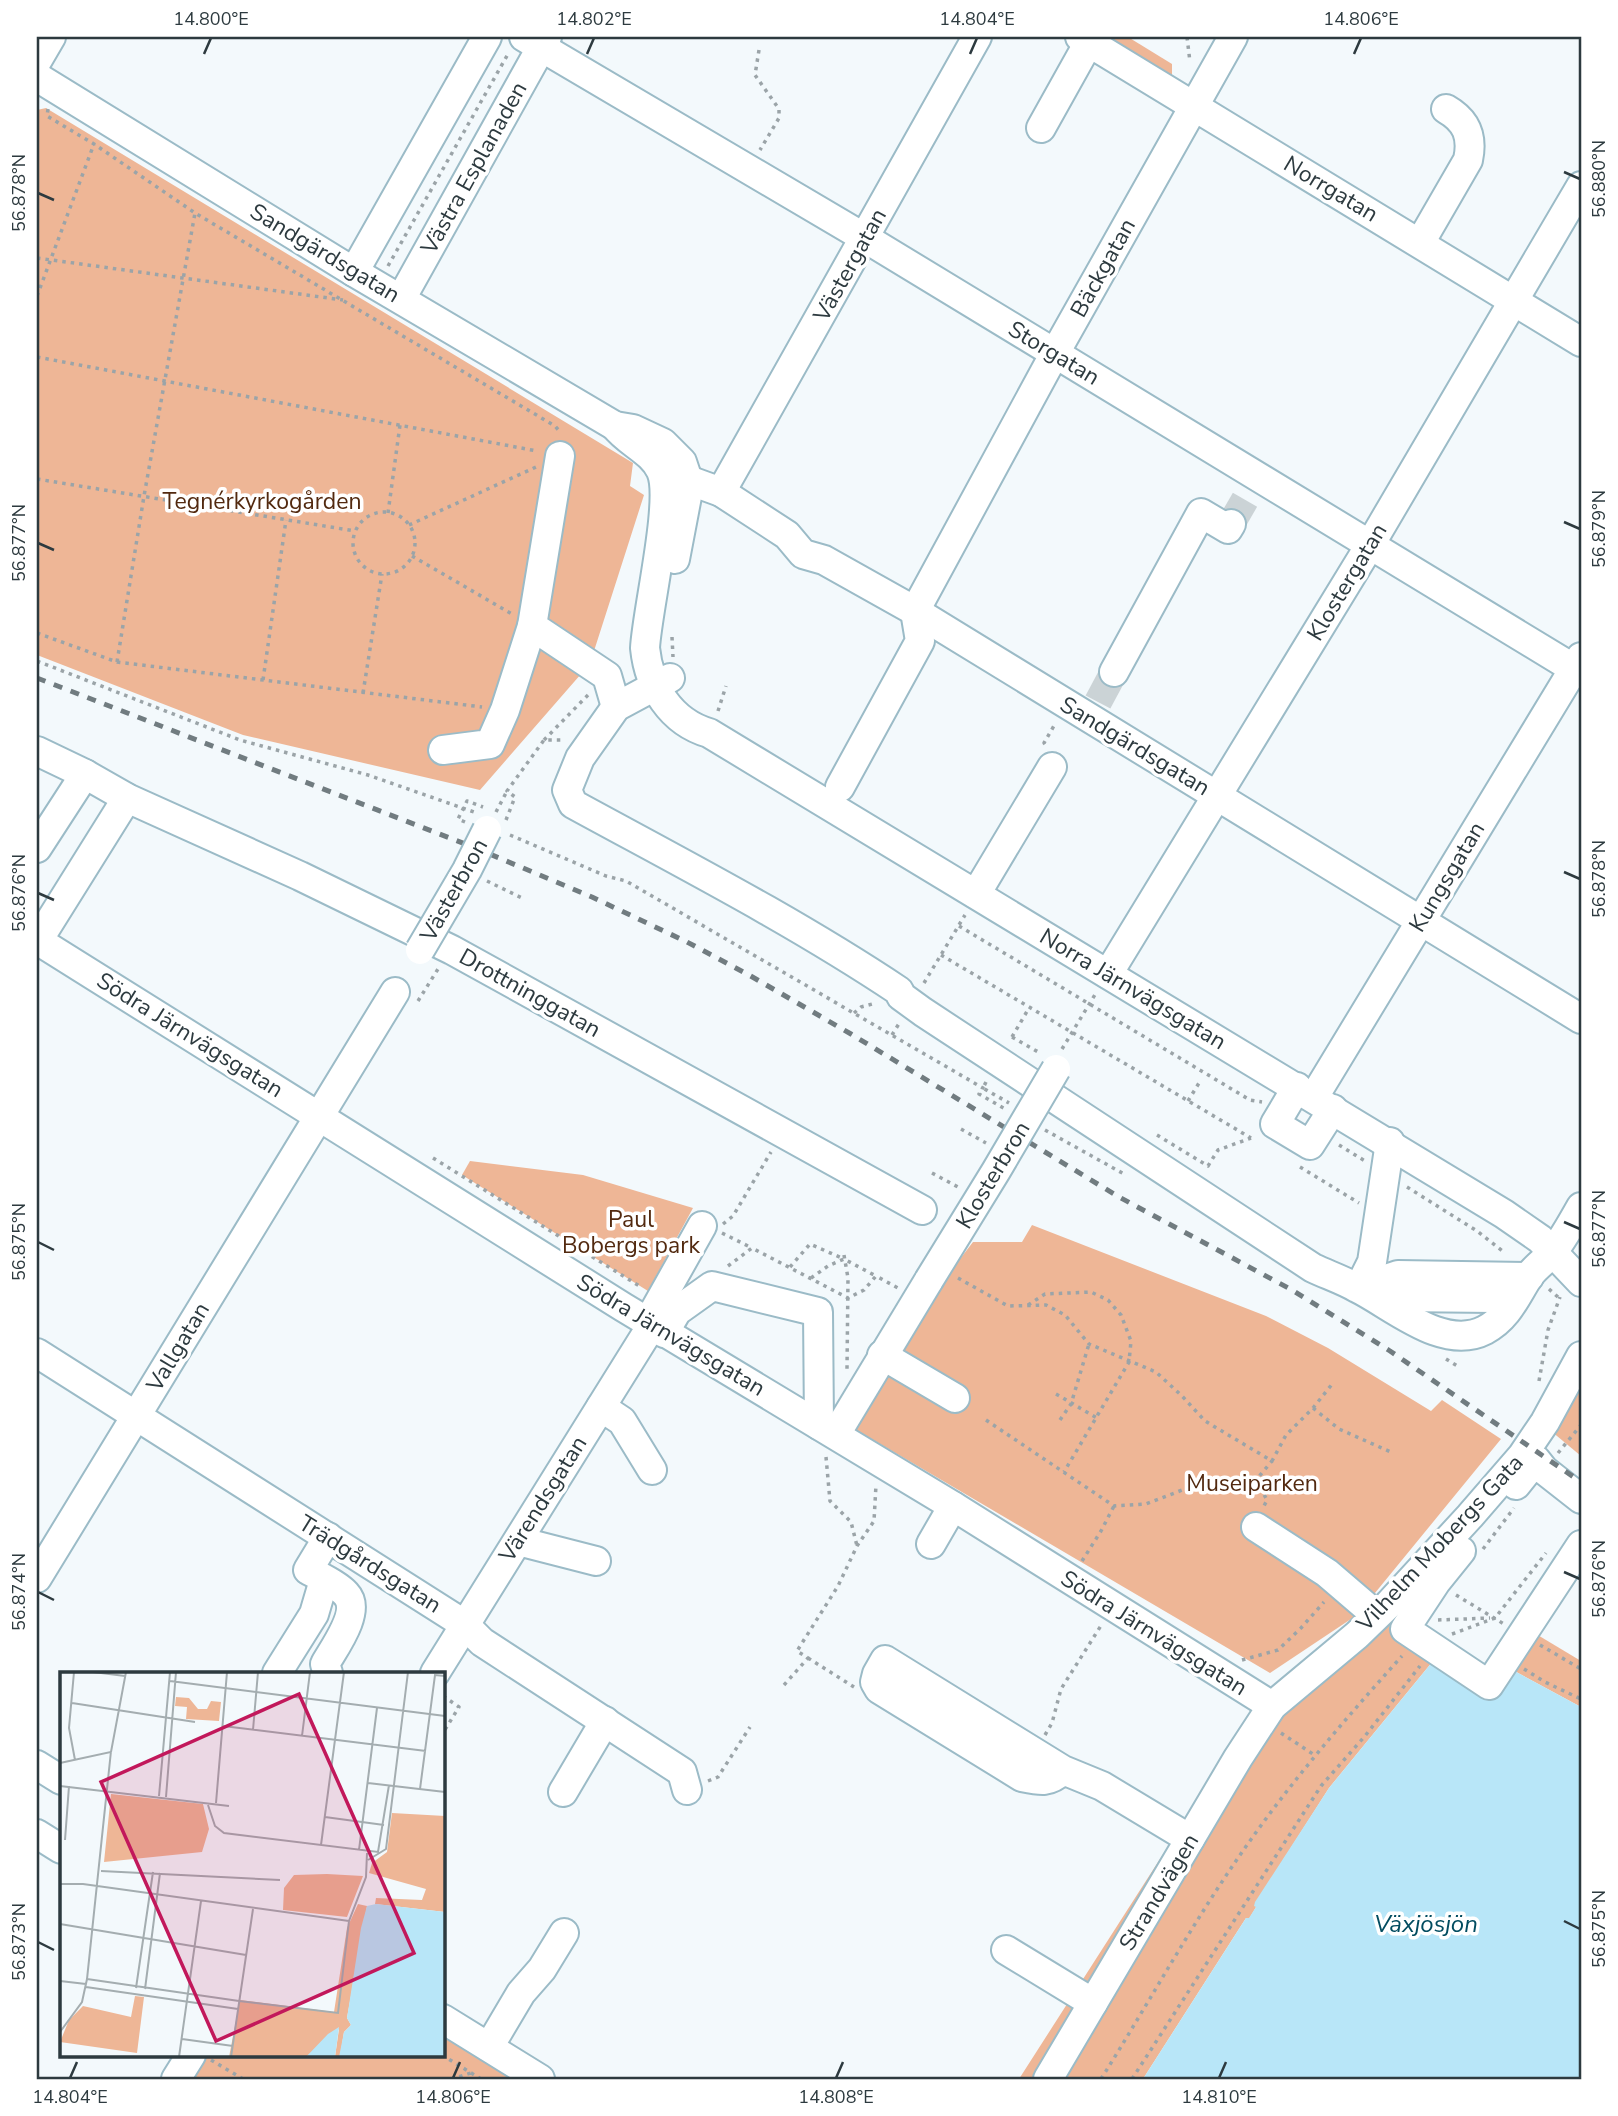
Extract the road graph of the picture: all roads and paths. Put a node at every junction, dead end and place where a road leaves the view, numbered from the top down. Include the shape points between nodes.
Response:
1 (51, 37) edge
2 (977, 37) edge
3 (1233, 37) edge
4 (1084, 39) edge
5 (522, 41) edge
6 (759, 50) dead end
7 (37, 61) edge
8 (47, 83) edge
9 (1194, 106) junction
10 (1446, 109) dead end
11 (1041, 128) dead end
12 (93, 144) junction
13 (748, 170) junction
14 (1581, 186) edge
15 (195, 213) junction
16 (865, 239) junction
17 (1420, 243) junction
18 (37, 258) edge
19 (49, 260) junction
20 (385, 271) dead end
21 (354, 272) junction
22 (182, 278) junction
23 (37, 296) edge
24 (401, 299) junction
25 (1513, 300) junction
26 (345, 301) junction
27 (1581, 342) edge
28 (1055, 353) junction
29 (37, 357) edge
30 (164, 381) junction
31 (400, 425) junction
32 (560, 456) junction
33 (37, 479) edge
34 (676, 482) junction
35 (721, 492) junction
36 (144, 496) junction
37 (388, 513) junction
38 (286, 520) junction
39 (1231, 524) dead end
40 (409, 526) junction
41 (355, 531) junction
42 (1370, 545) junction
43 (412, 556) junction
44 (382, 574) junction
45 (915, 611) junction
46 (533, 626) junction
47 (672, 629) dead end
48 (37, 633) edge
49 (37, 661) edge
50 (117, 662) junction
51 (1579, 667) edge
52 (1114, 672) tunnel mouth
53 (666, 674) junction
54 (607, 676) junction
55 (263, 680) junction
56 (726, 686) dead end
57 (363, 693) junction
58 (616, 707) junction
59 (1085, 708) junction
60 (505, 710) junction
61 (712, 726) junction
62 (544, 740) junction
63 (593, 740) junction
64 (443, 750) dead end
65 (37, 751) edge
66 (1052, 767) joint
67 (85, 774) junction
68 (840, 787) dead end
69 (1216, 795) junction
70 (127, 798) junction
71 (493, 825) junction
72 (37, 848) edge
73 (467, 870) junction
74 (969, 890) junction
75 (524, 899) dead end
76 (1420, 920) junction
77 (37, 941) edge
78 (432, 955) joint
79 (941, 955) junction
80 (1108, 974) junction
81 (429, 983) dead end
82 (919, 991) dead end
83 (395, 992) dead end
84 (1089, 1004) junction
85 (1029, 1007) junction
86 (1581, 1019) edge
87 (1072, 1032) junction
88 (1012, 1037) junction
89 (1007, 1045) dead end
90 (1053, 1059) junction
91 (1199, 1083) dead end
92 (983, 1088) dead end
93 (1188, 1101) junction
94 (1310, 1104) junction
95 (324, 1108) junction
96 (1151, 1132) dead end
97 (771, 1135) junction
98 (1390, 1142) junction
99 (932, 1173) dead end
100 (1385, 1173) junction
101 (979, 1199) junction
102 (1581, 1208) edge
103 (922, 1210) dead end
104 (709, 1227) joint
105 (1554, 1251) junction
106 (844, 1257) junction
107 (789, 1267) junction
108 (722, 1270) dead end
109 (876, 1276) junction
110 (1530, 1276) junction
111 (811, 1279) junction
112 (1574, 1279) edge
113 (929, 1280) junction
114 (1359, 1288) junction
115 (848, 1298) junction
116 (1026, 1307) junction
117 (655, 1327) junction
118 (1088, 1344) junction
119 (37, 1353) edge
120 (882, 1355) junction
121 (1581, 1356) edge
122 (1129, 1362) junction
123 (847, 1377) dead end
124 (1333, 1383) dead end
125 (1537, 1387) dead end
126 (1056, 1394) dead end
127 (955, 1398) dead end
128 (1071, 1404) junction
129 (601, 1407) junction
130 (1313, 1408) junction
131 (136, 1416) junction
132 (1097, 1418) junction
133 (986, 1420) dead end
134 (1060, 1420) dead end
135 (827, 1429) junction
136 (1393, 1453) dead end
137 (1272, 1461) junction
138 (652, 1470) dead end
139 (1064, 1472) junction
140 (876, 1483) dead end
141 (1581, 1499) edge
142 (953, 1506) junction
143 (1114, 1506) junction
144 (1256, 1527) dead end
145 (328, 1537) junction
146 (518, 1541) junction
147 (931, 1544) dead end
148 (1581, 1545) edge
149 (858, 1546) junction
150 (1547, 1551) dead end
151 (596, 1561) dead end
152 (1080, 1564) dead end
153 (37, 1578) edge
154 (324, 1580) junction
155 (1340, 1583) junction
156 (1453, 1593) dead end
157 (1440, 1611) dead end
158 (1376, 1615) junction
159 (1495, 1618) junction
160 (1103, 1622) dead end
161 (464, 1624) junction
162 (1426, 1643) junction
163 (1234, 1663) dead end
164 (326, 1669) edge
165 (278, 1672) edge
166 (298, 1672) edge
167 (436, 1672) edge
168 (784, 1685) dead end
169 (444, 1697) edge
170 (1272, 1706) junction
171 (605, 1721) junction
172 (750, 1727) dead end
173 (444, 1731) edge
174 (1034, 1752) junction
175 (37, 1765) edge
176 (1063, 1770) junction
177 (60, 1779) edge
178 (687, 1790) joint
179 (563, 1792) dead end
180 (37, 1834) edge
181 (1190, 1839) junction
182 (60, 1848) edge
183 (564, 1933) dead end
184 (1006, 1951) dead end
185 (1093, 2003) junction
186 (444, 2020) edge
187 (489, 2047) junction
188 (190, 2056) edge
189 (205, 2056) edge
190 (444, 2056) edge
191 (471, 2073) junction
192 (176, 2079) edge
193 (243, 2079) edge
194 (451, 2079) edge
195 (481, 2079) edge
196 (540, 2079) edge
197 (1048, 2079) edge
198 (1101, 2079) edge
199 (1132, 2079) edge

1 - 7 street
2 - 16 street, Västergatan
3 - 9 street, Bäckgatan
4 - 9 street, Norrgatan
4 - 11 street
5 - 13 street, Storgatan
5 - 20 path
5 - 21 street
5 - 24 street, Västra Esplanaden
6 - 13 path via 755,75 779,109 779,118
8 - 12 path via 47,116
8 - 21 street, Sandgärdsgatan
9 - 17 street, Norrgatan
9 - 28 street, Bäckgatan
10 - 17 street via 1464,123 1471,147
12 - 15 path
12 - 19 path
13 - 16 street, Storgatan
14 - 25 street, Klostergatan
15 - 22 path
15 - 26 path
16 - 28 street, Storgatan
16 - 35 street, Västergatan
17 - 25 street, Norrgatan
18 - 19 path
19 - 22 path
19 - 23 path
21 - 24 street, Sandgärdsgatan
22 - 26 path
22 - 30 path
24 - 34 street, Sandgärdsgatan via 615,426 663,443 682,462
25 - 27 street, Norrgatan
25 - 42 street, Klostergatan
26 - 32 path via 555,426 562,435
28 - 42 street, Storgatan via 1252,487
28 - 45 street, Bäckgatan
29 - 30 path
30 - 31 path
30 - 36 path
31 - 32 path
31 - 37 path
32 - 40 path
32 - 46 street
33 - 36 path
34 - 35 street, Sandgärdsgatan
34 - 53 street, Norra Järnvägsgatan via 664,625
35 - 45 street, Sandgärdsgatan via 787,535 803,554 824,560
36 - 38 path
36 - 50 path
37 - 40 path
37 - 41 path via 367,517
38 - 41 path
38 - 55 path
39 - 52 street via 1228,529 1201,513
40 - 43 path via 414,538
41 - 44 path via 355,555 367,569
42 - 51 street, Storgatan
42 - 69 street, Klostergatan
43 - 44 path via 401,569
43 - 46 path
44 - 57 path
45 - 59 street, Sandgärdsgatan
45 - 68 street via 920,641
46 - 54 street
46 - 60 street
47 - 53 path
48 - 50 path
49 - 71 path via 240,740 368,775
50 - 55 path
51 - 76 street, Kungsgatan
53 - 58 street
53 - 61 street, Norra Järnvägsgatan via 684,700
54 - 58 street
54 - 62 path
55 - 57 path
56 - 61 path
57 - 60 path
58 - 63 street
59 - 66 path via 1044,743 1060,753
59 - 69 street, Sandgärdsgatan
60 - 64 street via 490,744
61 - 74 street, Norra Järnvägsgatan
62 - 63 path
62 - 71 path via 507,791 515,797
63 - 114 street via 567,790 573,804 791,922 1313,1268
65 - 67 street, Drottninggatan
66 - 74 street
67 - 70 street, Drottninggatan
67 - 72 street
69 - 76 street, Sandgärdsgatan
69 - 80 street, Klostergatan
70 - 77 street
70 - 97 street, Drottninggatan via 452,950
71 - 73 street, Västerbron, bridge
71 - 92 path via 626,881
73 - 75 path
73 - 78 street, Västerbron, bridge
74 - 80 street, Norra Järnvägsgatan
76 - 86 street, Sandgärdsgatan
76 - 94 street, Kungsgatan
77 - 95 street, Södra Järnvägsgatan
78 - 81 path
79 - 82 path
79 - 84 path via 959,926
79 - 85 path
80 - 84 path
80 - 94 street, Norra Järnvägsgatan
83 - 95 street, Vallgatan
84 - 87 path
84 - 94 path via 1250,1100
85 - 87 path
85 - 88 path
87 - 90 path
87 - 93 path
88 - 89 path
88 - 90 path
90 - 101 street, Klosterbron, bridge
91 - 93 path
93 - 96 path via 1251,1138 1218,1150 1208,1166
94 - 98 street, Norra Järnvägsgatan
94 - 100 path
95 - 117 street, Södra Järnvägsgatan
95 - 131 street, Vallgatan
97 - 103 street, Drottninggatan
97 - 104 path via 733,1216
98 - 100 street
98 - 105 street, Norra Järnvägsgatan via 1528,1229
99 - 101 path
100 - 110 path via 1477,1231
100 - 114 street via 1372,1262
101 - 113 street, Klosterbron, bridge
102 - 105 street
104 - 117 street
105 - 110 street
105 - 112 street, Norra Järnvägsgatan via 1565,1248
106 - 107 path via 810,1244
106 - 109 path
106 - 111 path
106 - 115 path
107 - 108 path via 752,1248
107 - 111 path
109 - 113 path via 900,1289
109 - 115 path via 864,1290
110 - 112 path
110 - 114 street via 1495,1298 1396,1297
110 - 114 street via 1499,1320 1484,1331 1458,1335 1430,1329
111 - 115 path
112 - 125 path via 1548,1330
113 - 116 path via 943,1284 957,1278 1008,1306
113 - 120 street, Klosterbron
115 - 123 path
116 - 118 path via 1046,1305 1065,1315
116 - 122 path via 1045,1294 1071,1291 1091,1292 1108,1300 1121,1315 1131,1341
117 - 129 street, Värendsgatan
117 - 135 street, Södra Järnvägsgatan
117 - 135 street via 712,1286 818,1312
118 - 122 path
118 - 128 path
119 - 131 street, Trädgårdsgatan
120 - 127 street
120 - 135 street, Klosterbron
121 - 158 street, Vilhelm Mobergs Gata via 1522,1456
122 - 132 path
122 - 137 path via 1156,1372 1205,1421
124 - 130 path
126 - 128 path
128 - 132 path
128 - 134 path
129 - 138 street via 622,1421
129 - 146 street, Värendsgatan
130 - 136 path via 1339,1429
130 - 137 path via 1286,1435
131 - 145 street, Trädgårdsgatan
131 - 153 street, Vallgatan
132 - 139 path
133 - 139 path
135 - 142 street, Södra Järnvägsgatan
135 - 149 path via 831,1501 851,1522
137 - 143 path via 1256,1480 1203,1482 1146,1504
139 - 143 path
140 - 149 path via 874,1521
141 - 162 street via 1536,1460 1411,1619 1405,1629
142 - 147 street
142 - 170 street, Södra Järnvägsgatan
143 - 152 path
144 - 155 street
145 - 154 street via 308,1570
145 - 161 street, Trädgårdsgatan
146 - 151 street
146 - 161 street, Värendsgatan
148 - 162 street via 1489,1685
149 - 168 path via 797,1651 808,1658
150 - 159 path
154 - 164 street via 347,1595 352,1607
154 - 165 street via 314,1614
155 - 158 street
155 - 163 path via 1278,1650
156 - 159 path
157 - 159 path via 1433,1620
158 - 170 street, Vilhelm Mobergs Gata
159 - 162 path
160 - 174 path via 1061,1689 1052,1723
161 - 167 street, Värendsgatan
161 - 171 street, Trädgårdsgatan via 482,1642
162 - 198 path via 1300,1774 1253,1836 1184,1939
162 - 199 path via 1366,1736 1321,1786
164 - 166 street via 316,1660 305,1660
169 - 173 path via 459,1707
170 - 181 street, Strandvägen
171 - 178 street, Trädgårdsgatan via 682,1772
171 - 179 street
172 - 178 path via 718,1777
174 - 176 street
174 - 176 street via 1016,1729 885,1660 877,1674 875,1682 880,1689 1022,1777 1053,1779
175 - 177 street
176 - 181 street via 1102,1786
180 - 182 street
181 - 185 street, Strandvägen
183 - 187 street
184 - 185 street
185 - 197 street, Strandvägen
186 - 187 street
187 - 196 street
188 - 192 street
189 - 193 path
190 - 191 path
191 - 194 path
191 - 195 path

